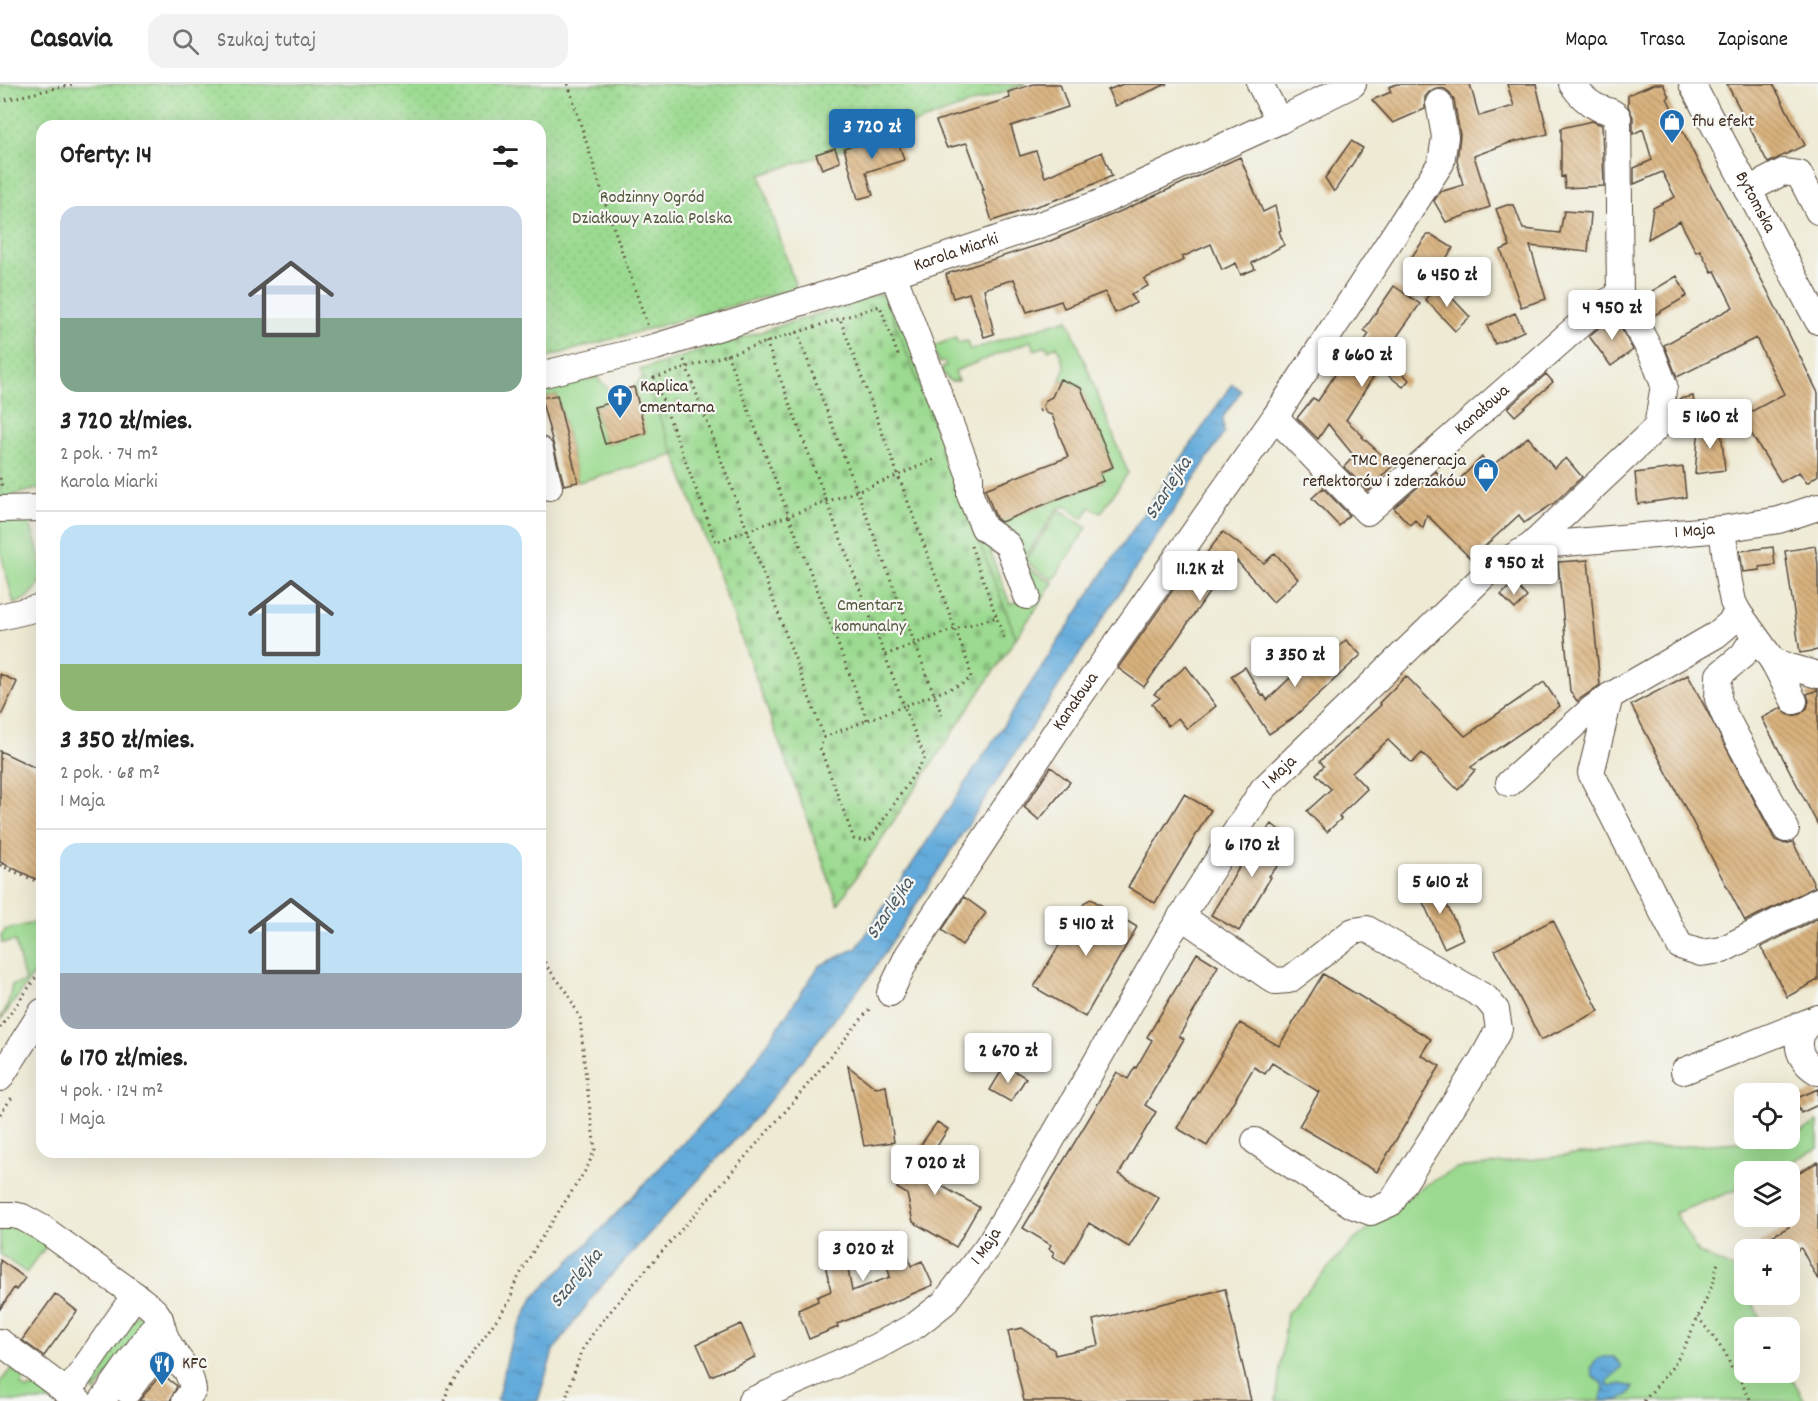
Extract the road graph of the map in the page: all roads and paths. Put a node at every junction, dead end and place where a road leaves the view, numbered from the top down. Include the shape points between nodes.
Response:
1 (74, 84) edge
2 (568, 84) edge
3 (1260, 84) edge
4 (1353, 84) edge
5 (1572, 84) edge
6 (1692, 84) edge
7 (0, 101) edge
8 (1439, 103) dead end
9 (1280, 121) junction
10 (1748, 190) junction
11 (1818, 211) edge
12 (893, 274) junction
13 (1810, 288) edge
14 (1620, 295) junction
15 (840, 319) junction
16 (1818, 321) edge
17 (762, 332) dead end
18 (797, 332) junction
19 (651, 335) dead end
20 (766, 341) junction
21 (727, 354) junction
22 (682, 356) dead end
23 (900, 361) dead end
24 (686, 367) junction
25 (546, 374) edge
26 (1044, 409) dead end
27 (1038, 411) dead end
28 (1275, 417) junction
29 (938, 458) dead end
30 (897, 474) junction
31 (546, 475) edge
32 (549, 487) dead end
33 (856, 491) junction
34 (827, 502) junction
35 (1818, 507) edge
36 (2, 508) edge
37 (36, 513) edge
38 (788, 516) junction
39 (1722, 529) junction
40 (747, 530) junction
41 (969, 543) dead end
42 (1531, 546) junction
43 (1027, 596) dead end
44 (36, 608) edge
45 (1738, 612) junction
46 (0, 617) edge
47 (997, 617) junction
48 (955, 629) junction
49 (1755, 636) junction
50 (1004, 638) dead end
51 (915, 644) junction
52 (885, 654) junction
53 (1773, 661) junction
54 (1818, 675) edge
55 (935, 694) junction
56 (1610, 696) junction
57 (1794, 701) dead end
58 (904, 706) junction
59 (943, 718) dead end
60 (867, 720) junction
61 (824, 737) junction
62 (1509, 783) dead end
63 (1786, 829) dead end
64 (0, 865) edge
65 (36, 881) edge
66 (1818, 901) edge
67 (1181, 916) junction
68 (546, 965) edge
69 (36, 977) edge
70 (890, 993) joint
71 (1814, 1020) edge
72 (36, 1021) edge
73 (0, 1028) edge
74 (17, 1051) junction
75 (1684, 1071) dead end
76 (0, 1072) edge
77 (1818, 1072) edge
78 (0, 1078) edge
79 (1255, 1141) dead end
80 (0, 1215) edge
81 (1718, 1262) dead end
82 (135, 1295) junction
83 (1698, 1317) junction
84 (160, 1319) junction
85 (0, 1342) edge
86 (182, 1365) junction
87 (73, 1397) edge
88 (102, 1401) edge
89 (121, 1401) edge
90 (185, 1401) edge
91 (445, 1401) edge
92 (565, 1401) edge
93 (751, 1401) edge
94 (1644, 1401) edge
95 (1751, 1401) edge

1 - 7 path
2 - 19 path
3 - 9 street
4 - 9 street, Karola Miarki
5 - 14 street via 1585,100 1618,117
6 - 10 street, Bytomska
8 - 28 street, Kanałowa via 1445,137 1441,163
9 - 12 street, Karola Miarki via 1095,205
10 - 11 street via 1783,172 1798,174
10 - 13 street, Bytomska
12 - 25 street, Karola Miarki via 655,347
12 - 43 street via 970,476 970,495 984,528 1008,544
13 - 16 street, Bytomska
14 - 28 street, Kanałowa via 1603,304 1367,512
14 - 42 street via 1664,385 1657,427
15 - 18 path
15 - 23 path via 880,306
15 - 30 path
17 - 20 path
18 - 20 path
18 - 33 path
20 - 21 path
20 - 34 path
21 - 24 path
21 - 38 path
22 - 24 path
24 - 40 path
24 - 40 path via 654,378 716,542
26 - 27 path
28 - 70 street, Kanałowa via 1062,722 908,955
29 - 30 path
30 - 33 path
30 - 48 path
31 - 32 street
33 - 34 path
33 - 51 path
34 - 38 path
34 - 52 path
35 - 39 street, 1 Maja
36 - 37 street
38 - 40 path
38 - 60 path
39 - 42 street, 1 Maja
39 - 45 street via 1729,582
40 - 61 path
41 - 47 path
42 - 67 street, 1 Maja via 1490,570 1263,789
44 - 46 street
45 - 49 street
45 - 56 street via 1716,635
47 - 48 path
47 - 50 path
48 - 51 path
48 - 55 path via 971,678
49 - 53 street
49 - 63 street via 1743,655 1719,675 1718,699
51 - 52 path
51 - 55 path
52 - 58 path
53 - 54 street
53 - 57 street
55 - 58 path
55 - 59 path
56 - 62 street
56 - 66 street via 1591,773 1680,946 1701,953 1722,951
58 - 60 path
58 - 61 path via 925,758 869,841 854,839 820,748
60 - 61 path
64 - 65 path
67 - 79 street via 1275,981 1289,980 1353,931 1367,928 1486,998 1496,1010 1499,1029 1391,1203 1371,1212 1352,1205
67 - 93 street, 1 Maja via 1030,1178 945,1303 876,1347
68 - 91 path via 580,1017 595,1149 587,1168 535,1248 510,1299 448,1388
69 - 73 path
70 - 92 path via 873,1004 790,1106 595,1330 581,1352
71 - 75 street
71 - 77 street via 1800,1036 1800,1052 1807,1065
72 - 74 street
74 - 76 street
74 - 78 street
80 - 82 street via 22,1217 42,1228
81 - 83 path
82 - 84 street
82 - 87 street
83 - 94 path via 1674,1365
83 - 95 path via 1726,1354
84 - 86 street via 164,1335
84 - 88 street
85 - 87 street
86 - 89 street via 168,1360 148,1366
86 - 90 street via 190,1373 193,1390

